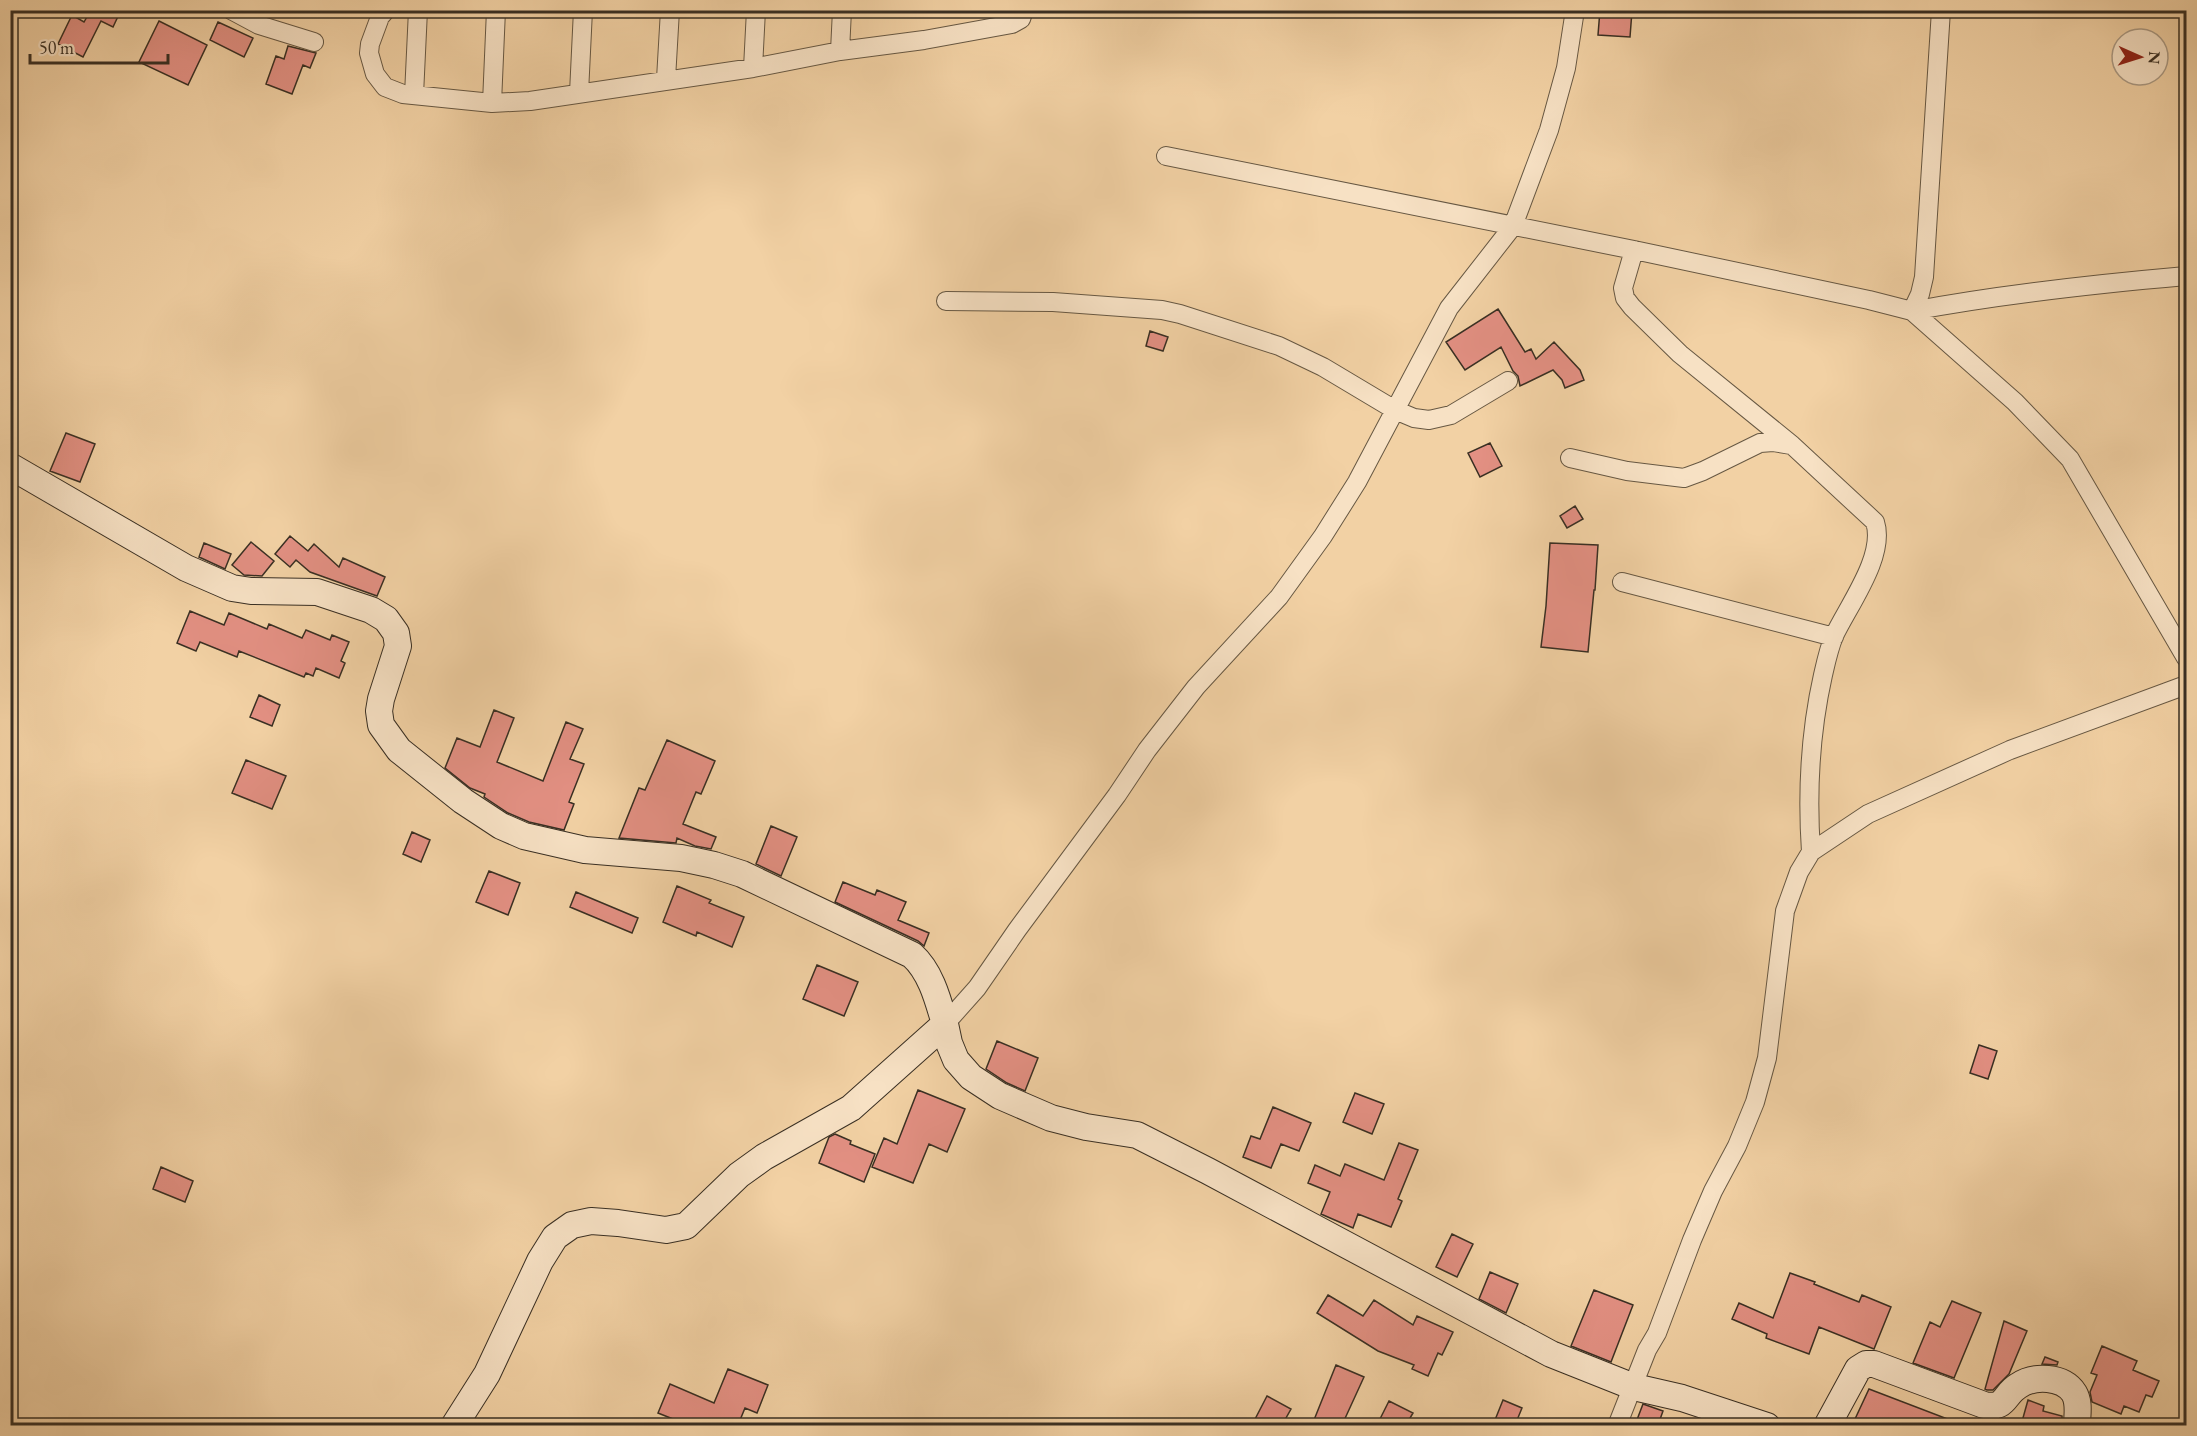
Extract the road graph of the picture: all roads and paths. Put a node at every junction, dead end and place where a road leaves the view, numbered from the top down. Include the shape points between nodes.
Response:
1 (231, 10) edge
2 (386, 10) edge
3 (418, 10) edge
4 (496, 10) edge
5 (583, 10) edge
6 (670, 10) edge
7 (756, 10) edge
8 (842, 10) edge
9 (1024, 10) edge
10 (1575, 10) edge
11 (1941, 10) edge
12 (314, 42) dead end
13 (840, 51) junction
14 (753, 68) junction
15 (666, 79) junction
16 (579, 93) junction
17 (414, 95) junction
18 (492, 103) junction
19 (1166, 156) dead end
20 (1513, 226) junction
21 (1634, 250) junction
22 (2187, 276) edge
23 (946, 301) dead end
24 (1912, 311) junction
25 (1508, 381) dead end
26 (1395, 410) junction
27 (1792, 445) junction
28 (1570, 458) dead end
29 (10, 466) edge
30 (1622, 582) dead end
31 (1834, 637) junction
32 (2187, 658) edge
33 (2187, 685) edge
34 (1811, 852) junction
35 (945, 1024) junction
36 (1634, 1387) junction
37 (454, 1425) edge
38 (1617, 1425) edge
39 (1767, 1425) edge
40 (1827, 1425) edge
41 (2076, 1425) edge

1 - 12 street via 259,25
2 - 17 street via 370,44 370,63 385,87
3 - 17 street
4 - 18 street
5 - 16 street
6 - 15 street
7 - 14 street
8 - 13 street
9 - 13 street via 1021,19 1012,24
10 - 20 street via 1566,68 1549,130
11 - 24 street via 1923,277
13 - 14 street
14 - 15 street
15 - 16 street
16 - 18 street
17 - 18 street
19 - 20 street
20 - 21 street
20 - 26 street via 1449,308
21 - 24 street
21 - 27 street via 1623,288 1632,307 1680,354
22 - 24 street via 2114,282
23 - 26 street via 1053,302 1180,314 1279,346
24 - 32 street via 2015,402 2070,459
25 - 26 street via 1451,415 1422,419
26 - 35 street via 1351,491 1279,597 1196,687 977,988
27 - 28 street via 1760,443 1684,478 1626,471
27 - 31 street via 1875,522 1878,530 1871,562
29 - 35 street via 186,568 231,588 317,592 371,610 386,619 396,633 398,646 381,699 381,725 399,750 481,814 524,836 585,850 681,858 742,874 912,955 927,975
30 - 31 street
31 - 34 street via 1813,725
33 - 34 street via 2010,750 1868,814
34 - 36 street via 1798,872 1785,911 1767,1058 1755,1102 1692,1240
35 - 36 street via 956,1060 971,1077 1000,1096 1051,1118 1137,1135 1551,1354
35 - 37 street via 851,1108 764,1157 739,1175 686,1226 666,1230 591,1221 572,1225 555,1237 487,1374
36 - 38 street
36 - 39 street
40 - 41 street via 1858,1369 1874,1364 1992,1406 2004,1401 2017,1386 2035,1379 2065,1383 2078,1406

